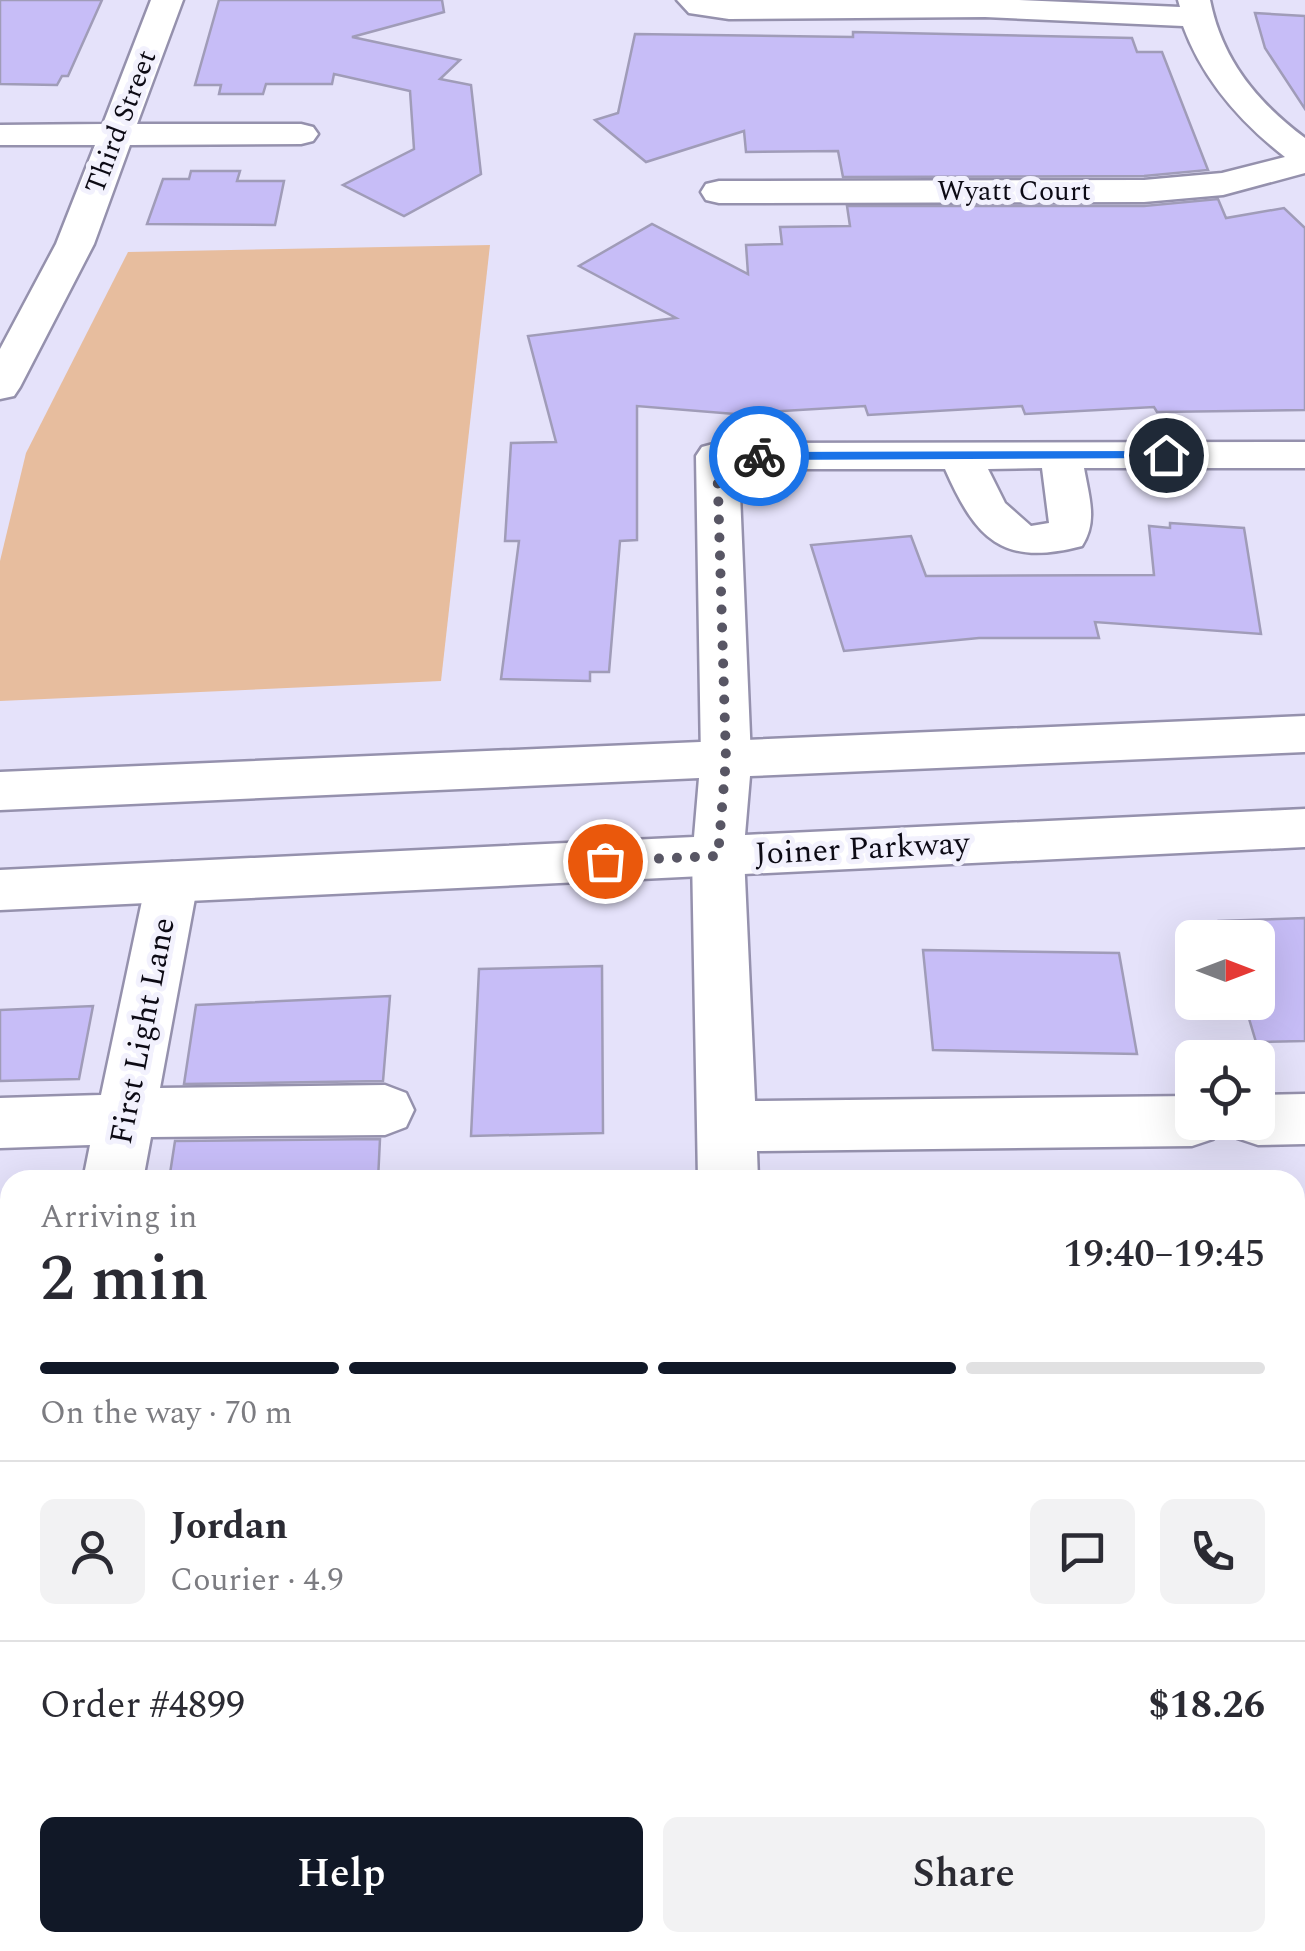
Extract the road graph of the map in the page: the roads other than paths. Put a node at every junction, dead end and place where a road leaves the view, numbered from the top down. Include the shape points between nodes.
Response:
1 (167, 0) edge
2 (693, 0) edge
3 (1195, 8) edge
4 (115, 134) junction
5 (301, 134) dead end
6 (0, 135) edge
7 (1305, 155) edge
8 (1305, 162) edge
9 (720, 192) dead end
10 (0, 387) edge
11 (960, 455) junction
12 (1061, 455) junction
13 (1305, 455) edge
14 (1305, 734) edge
15 (726, 759) junction
16 (0, 791) edge
17 (1305, 828) edge
18 (718, 856) junction
19 (172, 882) junction
20 (0, 890) edge
21 (385, 1110) dead end
22 (128, 1113) junction
23 (1305, 1119) edge
24 (1275, 1120) edge
25 (1175, 1121) edge
26 (0, 1123) edge
27 (727, 1153) edge
28 (115, 1170) edge

1 - 4 street, Third Street
2 - 3 street via 729,10
3 - 7 street via 1215,62 1234,90
4 - 5 street
4 - 6 street
4 - 10 street, Third Street via 75,244
8 - 9 street, Wyatt Court via 1223,184 1144,191
11 - 12 street
11 - 12 street via 989,517 1014,537 1041,545 1066,536 1070,523
11 - 15 street via 717,456
12 - 13 street
14 - 15 street
15 - 16 street
15 - 18 street
17 - 18 street, Joiner Parkway
18 - 19 street, Joiner Parkway
18 - 27 street
19 - 20 street, Joiner Parkway
19 - 22 street, First Light Lane
21 - 22 street
22 - 26 street
22 - 28 street, First Light Lane
23 - 24 street
25 - 27 street

